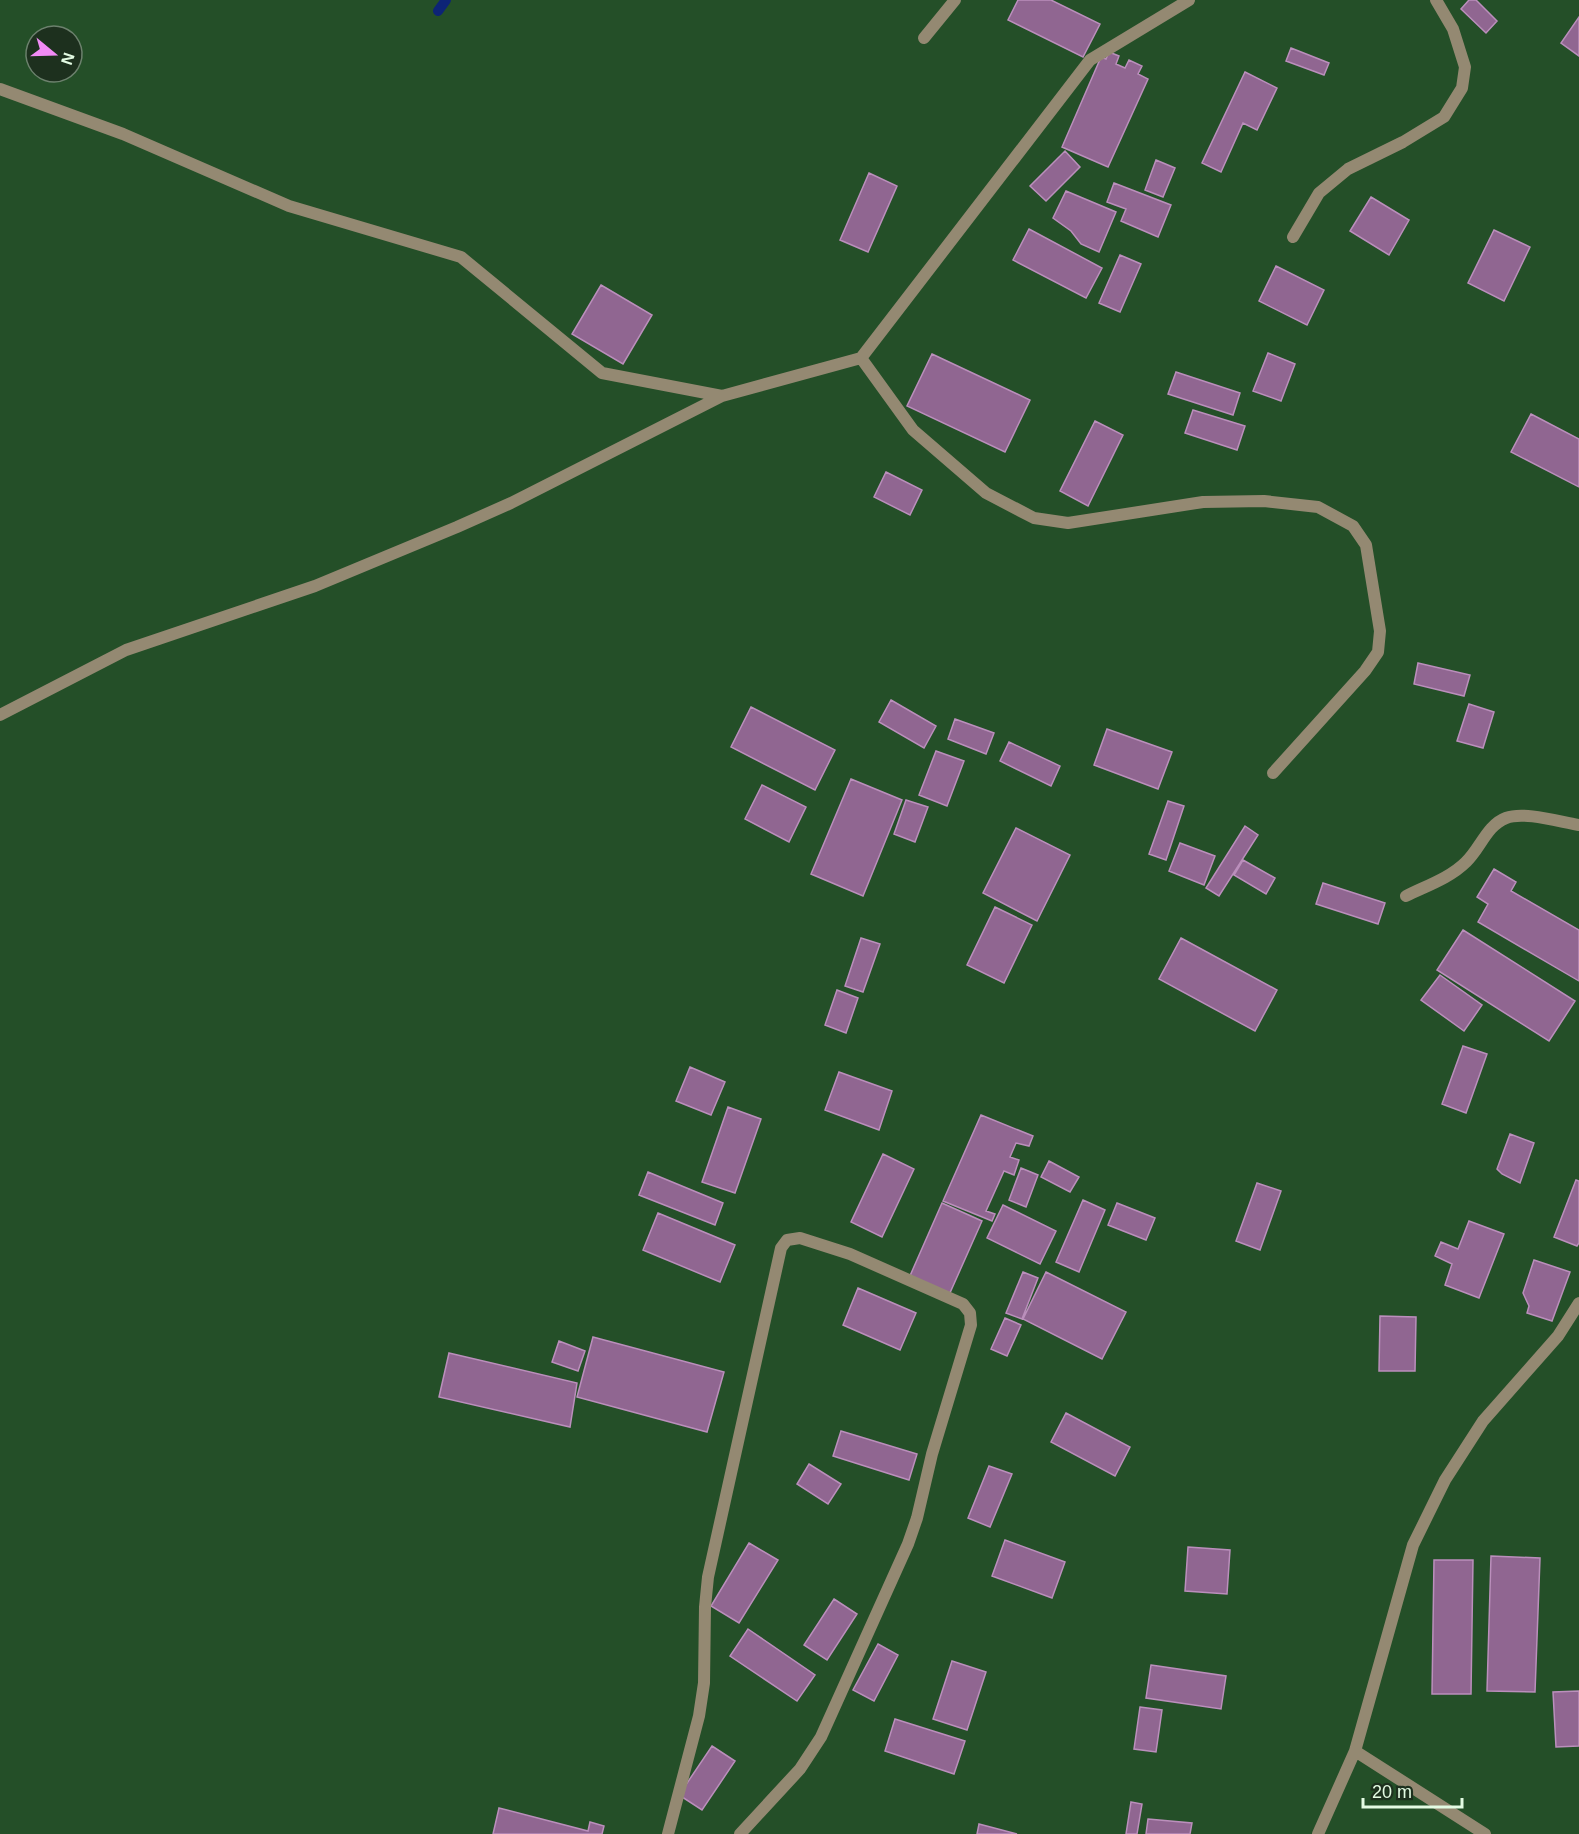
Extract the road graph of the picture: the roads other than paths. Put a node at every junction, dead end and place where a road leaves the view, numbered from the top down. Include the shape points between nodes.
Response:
1 (955, 0) edge
2 (1190, 0) edge
3 (1436, 0) edge
4 (924, 38) dead end
5 (0, 89) edge
6 (1293, 237) dead end
7 (861, 358) junction
8 (722, 396) junction
9 (0, 715) edge
10 (1273, 773) dead end
11 (1579, 825) edge
12 (1406, 896) dead end
13 (1579, 1303) edge
14 (1354, 1751) junction
15 (668, 1834) edge
16 (740, 1834) edge
17 (1318, 1834) edge
18 (1485, 1834) edge

1 - 4 street
2 - 7 street via 1090,60
3 - 6 street via 1453,29 1465,67 1462,88 1444,117 1348,169 1319,194
5 - 8 street via 123,134 289,206 461,257 602,373
7 - 8 street
7 - 10 street via 913,430 986,493 1034,518 1068,523 1203,502 1264,501 1318,507 1353,526 1366,545 1380,631 1377,652 1365,671
8 - 9 street via 512,503 315,586 126,650
11 - 12 street via 1520,815 1505,818 1453,873
13 - 14 street via 1558,1336 1483,1421 1445,1480 1413,1545
14 - 17 street
14 - 18 street
15 - 16 street via 699,1716 708,1577 781,1248 788,1240 800,1238 850,1254 963,1304 970,1313 971,1325 908,1544 831,1716 800,1769

